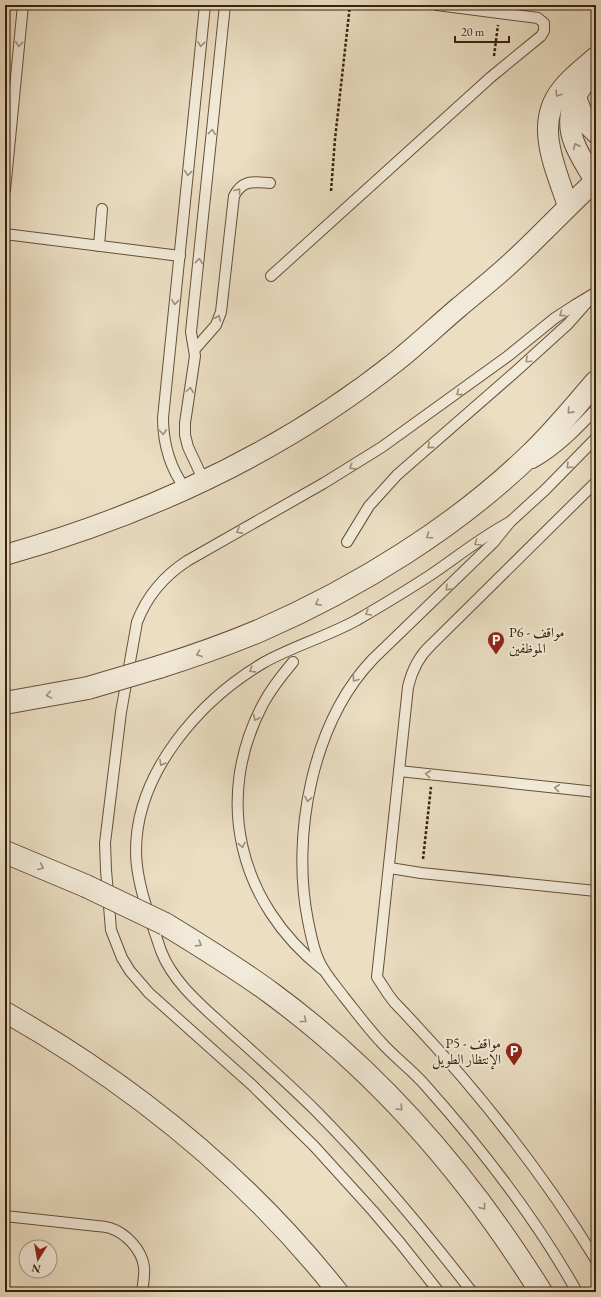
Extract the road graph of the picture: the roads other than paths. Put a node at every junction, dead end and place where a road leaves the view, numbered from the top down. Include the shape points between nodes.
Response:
1 (23, 5) edge
2 (205, 5) edge
3 (225, 5) edge
4 (438, 5) edge
5 (596, 57) edge
6 (596, 71) edge
7 (576, 97) junction
8 (596, 133) edge
9 (596, 180) edge
10 (270, 183) dead end
11 (5, 190) edge
12 (568, 206) junction
13 (102, 209) dead end
14 (5, 234) edge
15 (99, 246) junction
16 (180, 256) junction
17 (271, 276) dead end
18 (596, 293) edge
19 (195, 349) junction
20 (596, 382) edge
21 (596, 408) edge
22 (596, 438) edge
23 (504, 478) junction
24 (204, 481) junction
25 (596, 482) edge
26 (186, 490) junction
27 (510, 522) junction
28 (347, 542) dead end
29 (5, 556) edge
30 (293, 662) dead end
31 (5, 703) edge
32 (399, 771) junction
33 (596, 792) edge
34 (5, 852) edge
35 (390, 868) junction
36 (596, 892) edge
37 (325, 972) junction
38 (5, 1012) edge
39 (5, 1216) edge
40 (596, 1260) edge
41 (142, 1292) edge
42 (338, 1292) edge
43 (439, 1292) edge
44 (472, 1292) edge
45 (541, 1292) edge
46 (577, 1292) edge

1 -> 11 lane
2 -> 16 lane
19 -> 3 lane via 192,332
4 - 17 lane via 538,18 544,23 545,28 541,36
5 -> 12 street via 561,90 549,118 550,150
6 - 7 street via 583,83
7 - 8 street via 585,122
9 -> 7 street via 572,135 571,119
9 - 12 street
19 -> 10 lane via 220,317 234,196 245,184
12 - 24 street via 514,260 386,369 304,425
13 - 15 lane
14 - 15 lane
15 - 16 lane
16 -> 26 lane via 163,429 170,461
18 -> 28 lane via 568,324 388,485 369,506
18 -> 43 lane via 555,318 508,356 382,447 187,561 167,576 152,594 137,622 121,712 105,856 111,930 122,958 149,994 257,1090 319,1152 401,1244
24 -> 19 lane via 185,435
20 -> 23 street via 531,454
21 - 23 lane via 561,444 531,465
22 -> 27 lane
23 -> 31 street, bridge via 448,522 388,563 357,582 261,630 207,651 88,688
24 - 26 street
25 - 32 lane via 426,649 416,663 408,687
26 - 29 street via 114,520
27 -> 37 lane via 493,544 360,672 332,720 313,777 302,854 306,913 314,948
27 -> 44 lane via 362,617 336,631 285,651 242,676 219,694 184,731 153,778 141,814 136,851 140,881 161,951 171,971 208,1012 318,1113 351,1148 416,1222
30 -> 37 lane via 263,703 253,725 240,774 239,824 250,873 272,918 287,938
33 -> 32 lane
32 - 35 lane
34 -> 45 street, bridge via 86,886 166,924 220,957 322,1034 369,1076 456,1170 494,1221
35 - 36 lane
35 - 40 lane via 378,977 394,1002 510,1134
37 - 46 lane via 380,1042 423,1083 468,1134 526,1210
38 - 42 street via 56,1042 131,1093 212,1158 288,1232
39 - 41 lane via 98,1226 111,1228 123,1234 140,1254 144,1267

